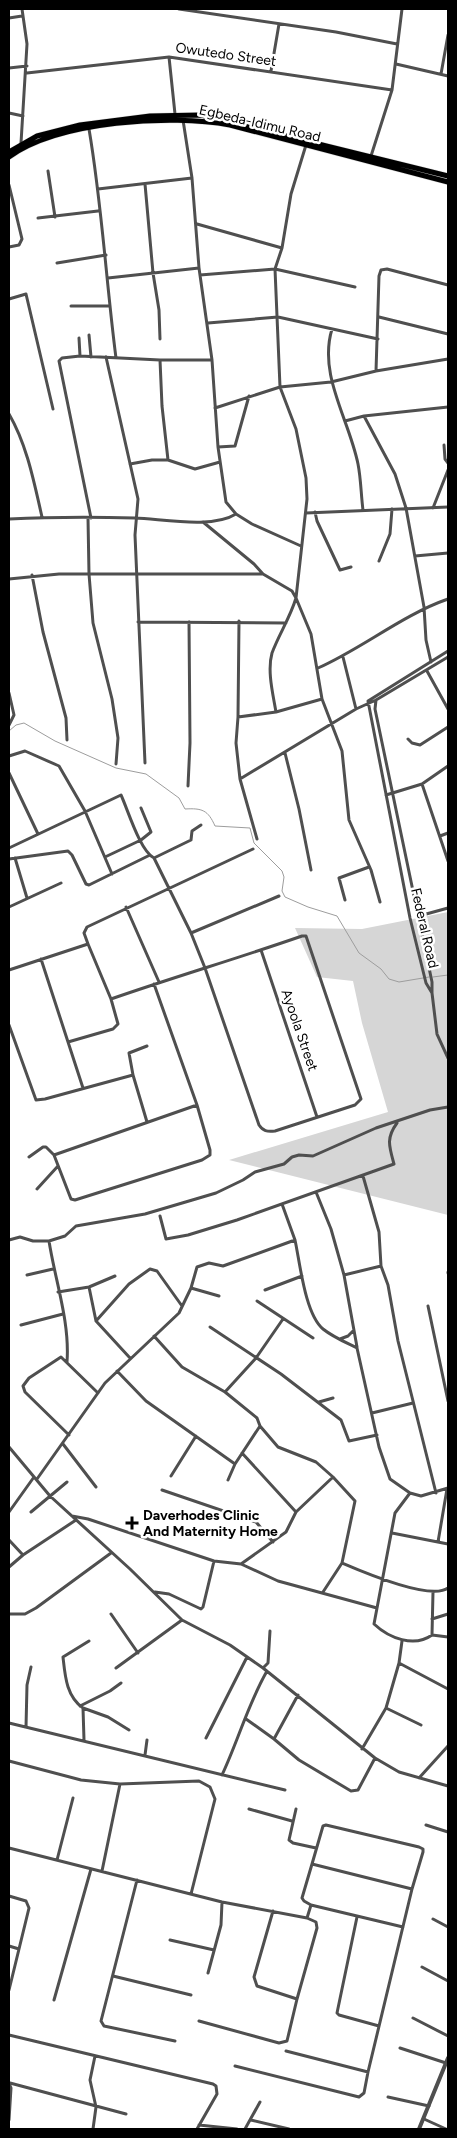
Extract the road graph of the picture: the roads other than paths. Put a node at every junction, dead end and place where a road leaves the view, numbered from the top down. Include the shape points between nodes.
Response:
1 (22, 9) edge
2 (179, 9) edge
3 (402, 9) edge
4 (22, 16) junction
5 (9, 18) edge
6 (279, 24) junction
7 (448, 35) edge
8 (397, 44) junction
9 (169, 57) junction
10 (396, 64) junction
11 (27, 66) junction
12 (9, 68) edge
13 (271, 71) junction
14 (27, 74) junction
15 (440, 74) junction
16 (448, 76) edge
17 (392, 90) junction
18 (9, 113) edge
19 (175, 114) junction
20 (23, 116) junction
21 (183, 119) junction
22 (89, 129) junction
23 (21, 144) junction
24 (306, 145) junction
25 (9, 152) edge
26 (9, 156) edge
27 (371, 156) junction
28 (48, 171) dead end
29 (448, 176) edge
30 (192, 178) junction
31 (448, 182) edge
32 (145, 184) junction
33 (9, 185) edge
34 (98, 189) junction
35 (98, 210) junction
36 (55, 217) junction
37 (38, 218) dead end
38 (197, 224) junction
39 (9, 247) edge
40 (282, 248) junction
41 (106, 255) junction
42 (57, 263) dead end
43 (199, 268) junction
44 (275, 269) junction
45 (153, 273) junction
46 (200, 275) junction
47 (108, 278) junction
48 (448, 285) edge
49 (354, 287) dead end
50 (9, 299) edge
51 (71, 306) dead end
52 (109, 306) junction
53 (278, 317) junction
54 (378, 317) junction
55 (208, 323) junction
56 (332, 329) junction
57 (448, 334) edge
58 (89, 335) dead end
59 (79, 338) dead end
60 (160, 339) dead end
61 (378, 339) junction
62 (80, 356) junction
63 (91, 357) junction
64 (106, 357) junction
65 (116, 358) junction
66 (448, 359) edge
67 (160, 360) junction
68 (212, 360) junction
69 (376, 371) junction
70 (331, 382) junction
71 (280, 387) junction
72 (249, 396) junction
73 (448, 407) edge
74 (215, 408) junction
75 (53, 409) dead end
76 (9, 414) edge
77 (364, 416) junction
78 (345, 421) junction
79 (444, 445) dead end
80 (218, 447) junction
81 (168, 460) junction
82 (220, 462) junction
83 (448, 463) edge
84 (130, 464) junction
85 (448, 470) edge
86 (448, 507) edge
87 (406, 508) junction
88 (433, 508) junction
89 (392, 509) junction
90 (363, 510) junction
91 (315, 512) junction
92 (306, 513) junction
93 (236, 514) junction
94 (42, 517) junction
95 (90, 518) junction
96 (137, 518) junction
97 (9, 519) edge
98 (204, 522) junction
99 (301, 546) junction
100 (448, 553) edge
101 (414, 556) junction
102 (379, 560) dead end
103 (351, 567) dead end
104 (138, 573) junction
105 (89, 574) junction
106 (263, 574) junction
107 (32, 576) junction
108 (9, 579) edge
109 (296, 598) junction
110 (448, 599) edge
111 (424, 607) junction
112 (239, 621) junction
113 (138, 622) junction
114 (189, 622) junction
115 (286, 623) junction
116 (448, 652) edge
117 (343, 657) junction
118 (448, 657) edge
119 (431, 662) junction
120 (318, 668) junction
121 (426, 671) junction
122 (9, 694) edge
123 (322, 699) junction
124 (376, 700) junction
125 (368, 702) junction
126 (356, 709) junction
127 (448, 709) edge
128 (276, 712) junction
129 (238, 718) junction
130 (332, 724) junction
131 (9, 725) edge
132 (448, 727) edge
133 (408, 739) dead end
134 (67, 740) dead end
135 (285, 753) junction
136 (9, 756) edge
137 (145, 763) dead end
138 (116, 764) dead end
139 (448, 766) edge
140 (9, 773) edge
141 (240, 779) junction
142 (422, 784) junction
143 (188, 786) dead end
144 (392, 793) junction
145 (386, 795) junction
146 (142, 808) dead end
147 (86, 811) junction
148 (201, 825) dead end
149 (448, 833) edge
150 (38, 834) junction
151 (440, 836) junction
152 (257, 839) dead end
153 (141, 840) junction
154 (9, 848) edge
155 (253, 849) dead end
156 (150, 855) junction
157 (15, 857) junction
158 (105, 857) junction
159 (154, 858) junction
160 (9, 859) edge
161 (448, 861) edge
162 (369, 867) junction
163 (311, 870) dead end
164 (112, 874) junction
165 (61, 883) dead end
166 (170, 887) junction
167 (279, 896) dead end
168 (27, 898) junction
169 (345, 900) dead end
170 (380, 902) dead end
171 (9, 907) edge
172 (126, 907) junction
173 (448, 908) edge
174 (419, 916) junction
175 (192, 933) junction
176 (88, 944) junction
177 (261, 950) junction
178 (41, 959) junction
179 (205, 968) junction
180 (9, 970) edge
181 (159, 982) junction
182 (154, 984) junction
183 (432, 993) junction
184 (111, 999) junction
185 (9, 1025) edge
186 (68, 1042) junction
187 (147, 1046) dead end
188 (448, 1058) edge
189 (133, 1075) junction
190 (83, 1088) junction
191 (197, 1106) junction
192 (448, 1107) edge
193 (318, 1117) junction
194 (147, 1122) junction
195 (398, 1122) junction
196 (54, 1154) junction
197 (29, 1157) dead end
198 (58, 1166) junction
199 (363, 1176) junction
200 (37, 1189) dead end
201 (316, 1192) junction
202 (282, 1204) junction
203 (160, 1216) dead end
204 (9, 1240) edge
205 (295, 1240) junction
206 (49, 1241) junction
207 (381, 1266) junction
208 (53, 1269) junction
209 (27, 1275) dead end
210 (344, 1275) junction
211 (115, 1276) dead end
212 (302, 1276) junction
213 (89, 1287) junction
214 (191, 1288) junction
215 (265, 1290) dead end
216 (58, 1292) junction
217 (219, 1296) dead end
218 (257, 1301) dead end
219 (182, 1306) junction
220 (428, 1306) dead end
221 (63, 1314) junction
222 (283, 1318) junction
223 (96, 1321) junction
224 (21, 1325) dead end
225 (210, 1327) dead end
226 (353, 1331) junction
227 (154, 1336) junction
228 (313, 1338) dead end
229 (340, 1339) junction
230 (357, 1348) junction
231 (130, 1358) junction
232 (256, 1358) junction
233 (66, 1362) junction
234 (117, 1371) junction
235 (225, 1392) junction
236 (98, 1393) junction
237 (333, 1398) dead end
238 (448, 1401) edge
239 (319, 1402) junction
240 (414, 1403) junction
241 (372, 1413) junction
242 (260, 1426) junction
243 (69, 1435) junction
244 (377, 1435) junction
245 (196, 1436) junction
246 (63, 1444) junction
247 (9, 1447) edge
248 (242, 1453) junction
249 (235, 1464) junction
250 (171, 1476) dead end
251 (333, 1477) junction
252 (35, 1478) junction
253 (228, 1480) dead end
254 (67, 1482) dead end
255 (96, 1487) dead end
256 (448, 1489) edge
257 (162, 1490) dead end
258 (410, 1493) junction
259 (436, 1493) junction
260 (50, 1496) junction
261 (9, 1512) edge
262 (31, 1512) dead end
263 (296, 1512) junction
264 (71, 1516) junction
265 (76, 1520) junction
266 (392, 1533) junction
267 (9, 1540) edge
268 (273, 1542) junction
269 (438, 1542) junction
270 (448, 1544) edge
271 (111, 1553) junction
272 (23, 1555) junction
273 (214, 1561) junction
274 (342, 1563) junction
275 (241, 1564) junction
276 (9, 1567) edge
277 (384, 1581) junction
278 (448, 1588) edge
279 (154, 1592) junction
280 (323, 1592) junction
281 (433, 1592) junction
282 (377, 1608) junction
283 (9, 1614) edge
284 (111, 1614) dead end
285 (448, 1614) edge
286 (432, 1619) junction
287 (182, 1620) junction
288 (270, 1631) dead end
289 (432, 1635) junction
290 (448, 1638) edge
291 (402, 1641) junction
292 (89, 1642) dead end
293 (138, 1653) junction
294 (247, 1657) junction
295 (399, 1663) junction
296 (31, 1667) dead end
297 (116, 1668) dead end
298 (263, 1668) junction
299 (268, 1671) junction
300 (121, 1683) dead end
301 (448, 1689) edge
302 (298, 1695) junction
303 (81, 1707) junction
304 (386, 1708) junction
305 (246, 1719) junction
306 (9, 1723) edge
307 (421, 1725) dead end
308 (26, 1727) junction
309 (129, 1730) dead end
310 (206, 1738) dead end
311 (274, 1739) junction
312 (84, 1740) junction
313 (147, 1740) dead end
314 (448, 1746) edge
315 (362, 1749) junction
316 (145, 1755) junction
317 (375, 1758) junction
318 (9, 1761) edge
319 (222, 1775) junction
320 (419, 1778) junction
321 (120, 1784) junction
322 (448, 1785) edge
323 (285, 1790) dead end
324 (73, 1798) dead end
325 (249, 1809) dead end
326 (296, 1809) dead end
327 (292, 1821) junction
328 (426, 1825) dead end
329 (448, 1832) edge
330 (9, 1848) edge
331 (316, 1848) junction
332 (57, 1860) junction
333 (312, 1864) junction
334 (92, 1869) junction
335 (102, 1871) junction
336 (137, 1880) junction
337 (412, 1889) junction
338 (191, 1894) junction
339 (9, 1896) edge
340 (222, 1902) junction
341 (311, 1905) junction
342 (272, 1911) junction
343 (358, 1917) junction
344 (307, 1918) junction
345 (433, 1919) dead end
346 (403, 1927) junction
347 (448, 1927) edge
348 (170, 1940) dead end
349 (9, 1946) edge
350 (19, 1949) junction
351 (214, 1950) junction
352 (422, 1967) dead end
353 (208, 1973) dead end
354 (113, 1976) junction
355 (448, 1980) edge
356 (9, 1990) edge
357 (191, 1995) dead end
358 (298, 1999) junction
359 (54, 2000) dead end
360 (413, 2018) dead end
361 (199, 2021) dead end
362 (379, 2026) junction
363 (9, 2035) edge
364 (448, 2036) edge
365 (175, 2041) dead end
366 (400, 2048) dead end
367 (286, 2051) dead end
368 (95, 2056) junction
369 (447, 2061) edge
370 (235, 2066) dead end
371 (368, 2072) junction
372 (443, 2072) junction
373 (448, 2074) edge
374 (10, 2085) edge
375 (388, 2097) dead end
376 (260, 2102) dead end
377 (429, 2106) junction
378 (96, 2107) junction
379 (126, 2114) dead end
380 (424, 2119) junction
381 (9, 2120) edge
382 (251, 2120) junction
383 (198, 2127) edge
384 (93, 2129) edge
385 (237, 2129) edge
386 (245, 2129) edge
387 (289, 2129) edge
388 (420, 2129) edge
389 (446, 2129) edge

1 - 4 street
2 - 6 street
3 - 8 street
4 - 5 street
4 - 11 street
6 - 8 street
6 - 13 street
7 - 15 street
8 - 10 street
9 - 13 street, Owutedo Street
9 - 14 street, Owutedo Street
9 - 19 street
10 - 15 street
10 - 17 street
11 - 12 street
11 - 14 street
13 - 17 street, Owutedo Street
14 - 20 street
15 - 16 street
17 - 27 street
18 - 20 street
19 - 23 main road, Egbeda-Idimu Road via 53,130
19 - 27 main road, Egbeda-Idimu Road via 216,117
20 - 23 street
21 - 22 main road, Egbeda-Idimu Road
21 - 24 main road, Egbeda-Idimu Road via 230,125
21 - 30 street
22 - 26 main road, Egbeda-Idimu Road via 48,137
22 - 34 street
23 - 25 main road, Egbeda-Idimu Road
24 - 31 main road, Egbeda-Idimu Road
24 - 40 street via 291,194
27 - 29 main road, Egbeda-Idimu Road
28 - 36 street
30 - 32 street
30 - 38 street
32 - 34 street
32 - 45 street
33 - 39 street via 22,239 19,245
34 - 35 street
35 - 36 street
35 - 41 street
36 - 37 street
38 - 40 street
38 - 43 street
40 - 44 street
41 - 42 street
41 - 47 street
43 - 45 street
43 - 46 street
44 - 46 street
44 - 49 street
44 - 53 street
45 - 47 street
45 - 60 street
46 - 55 street
47 - 52 street
48 - 54 street via 381,270
50 - 75 street via 26,294
51 - 52 street
52 - 65 street
53 - 55 street
53 - 56 street
53 - 71 street
54 - 57 street
54 - 61 street
55 - 68 street
56 - 61 street
56 - 70 street via 327,345
58 - 63 street
59 - 62 street
61 - 69 street
62 - 63 street
62 - 95 street via 62,358 59,368
63 - 64 street
64 - 65 street
64 - 84 street
65 - 67 street
66 - 69 street
67 - 68 street
67 - 81 street
68 - 74 street
69 - 70 street
70 - 71 street
70 - 78 street
71 - 72 street
71 - 92 street via 296,430 306,478
72 - 74 street
72 - 80 street via 235,446
73 - 77 street
74 - 80 street
76 - 94 street via 21,437
77 - 78 street
77 - 87 street via 395,474
78 - 90 street via 358,464
79 - 83 street
80 - 82 street
81 - 82 street via 195,469
81 - 84 street
82 - 93 street via 226,502
84 - 96 street via 138,499
85 - 88 street
86 - 88 street
87 - 88 street
87 - 89 street
87 - 101 street
89 - 90 street
89 - 102 street via 390,534
90 - 91 street
91 - 92 street
91 - 103 street via 340,570
92 - 99 street
93 - 98 street via 227,520
93 - 99 street
94 - 95 street
94 - 97 street
95 - 96 street
95 - 105 street
96 - 98 street
96 - 104 street
98 - 106 street
99 - 109 street
100 - 101 street
101 - 111 street
104 - 105 street
104 - 106 street
104 - 113 street
105 - 107 street
105 - 138 street via 93,623 118,738
106 - 109 street via 292,590
107 - 108 street
107 - 134 street via 66,718
109 - 115 street
109 - 120 street via 311,634
110 - 111 street
111 - 117 street
111 - 119 street
112 - 114 street
112 - 115 street
112 - 129 street
113 - 114 street
113 - 137 street
114 - 143 street
115 - 128 street via 272,654 271,677
116 - 119 street
117 - 120 street
117 - 126 street
118 - 121 street
119 - 125 street
120 - 123 street
121 - 124 street
121 - 127 street
122 - 131 street via 14,715
123 - 128 street
123 - 130 street
124 - 125 street
124 - 144 street, Federal Road
125 - 126 street
125 - 145 street, Federal Road
126 - 130 street
128 - 129 street
129 - 141 street via 236,743
130 - 135 street
130 - 162 street via 342,750 349,820
132 - 133 street via 420,745 412,744
135 - 141 street
135 - 163 street
136 - 147 street via 24,751 60,766
139 - 142 street
140 - 150 street
141 - 152 street
142 - 144 street
142 - 151 street
144 - 145 street
144 - 174 street, Federal Road
145 - 183 street, Federal Road via 410,918 426,983
146 - 153 street via 151,832
147 - 150 street
147 - 153 street via 121,796
147 - 158 street
148 - 159 street via 192,831 191,840
149 - 151 street
150 - 154 street
151 - 161 street
153 - 156 street
153 - 158 street
155 - 166 street
156 - 159 street
156 - 164 street
157 - 160 street
157 - 164 street via 68,851 87,885
157 - 168 street
158 - 164 street
159 - 166 street
162 - 169 street via 340,878
162 - 170 street
165 - 168 street
166 - 172 street
166 - 175 street
167 - 175 street
168 - 171 street
172 - 176 street via 87,927 84,933
172 - 181 street
173 - 174 street
174 - 183 street, Federal Road
175 - 179 street
176 - 178 street
176 - 184 street
177 - 179 street
177 - 193 street, Ayoola Street
177 - 193 street via 304,935 308,938 361,1099 355,1105
178 - 180 street
178 - 186 street
179 - 181 street
179 - 193 street via 262,1130 275,1131
181 - 182 street
182 - 184 street
182 - 191 street
183 - 188 street via 437,1034
184 - 186 street via 117,1026
185 - 190 street via 36,1100
186 - 190 street
187 - 189 street via 129,1053
189 - 190 street
189 - 194 street
191 - 194 street
191 - 198 street via 210,1150 207,1158 75,1200 71,1199
192 - 195 street
194 - 196 street
195 - 199 street via 389,1138 394,1164
195 - 206 street via 376,1128 313,1156 299,1154 284,1164 255,1172 216,1193 145,1214 76,1226 65,1236
196 - 197 street via 43,1147
196 - 198 street
198 - 200 street
199 - 201 street
199 - 207 street via 379,1232
201 - 202 street
201 - 210 street
202 - 203 street via 188,1235 166,1239
202 - 205 street
204 - 206 street via 20,1237
205 - 212 street
205 - 214 street via 223,1266 209,1263 197,1267
206 - 208 street
207 - 210 street
207 - 240 street
208 - 209 street
208 - 216 street
210 - 226 street
211 - 213 street
212 - 215 street
212 - 229 street via 313,1316 321,1328
213 - 216 street
213 - 223 street
214 - 217 street
214 - 219 street
216 - 221 street
218 - 222 street
219 - 223 street via 157,1272 150,1269 129,1284
219 - 227 street
220 - 238 street
221 - 224 street
221 - 233 street via 68,1352
222 - 228 street
222 - 232 street
223 - 231 street
225 - 232 street
226 - 229 street
226 - 230 street
227 - 231 street
227 - 235 street via 182,1367
229 - 230 street
230 - 241 street
231 - 234 street
232 - 235 street
232 - 239 street
233 - 236 street
233 - 243 street via 61,1357 56,1358 23,1386 25,1392
234 - 236 street
234 - 245 street via 146,1400
235 - 242 street via 257,1418
236 - 243 street
237 - 239 street
239 - 244 street via 341,1420 349,1441
240 - 241 street
240 - 259 street
241 - 244 street
242 - 248 street
242 - 251 street via 278,1447 316,1462
243 - 246 street
244 - 258 street via 386,1472 394,1483
245 - 249 street
245 - 250 street
246 - 252 street
246 - 255 street
247 - 252 street
248 - 249 street
248 - 263 street
249 - 253 street
251 - 263 street
251 - 274 street via 356,1501
252 - 260 street
252 - 261 street
254 - 260 street
256 - 259 street
256 - 269 street
257 - 268 street via 256,1522
258 - 259 street via 421,1496
258 - 266 street via 395,1513
260 - 262 street
260 - 264 street
263 - 268 street via 286,1532
264 - 265 street
264 - 273 street
265 - 271 street
265 - 272 street
266 - 269 street
266 - 277 street
267 - 272 street
268 - 275 street
269 - 270 street
271 - 279 street
271 - 283 street via 36,1608 25,1614
272 - 276 street
273 - 275 street
273 - 279 street via 203,1607
274 - 277 street
274 - 280 street
275 - 280 street via 278,1581
277 - 281 street
277 - 282 street
278 - 281 street
279 - 287 street
280 - 282 street
281 - 286 street
282 - 291 street via 374,1624
284 - 293 street
285 - 286 street
286 - 289 street
287 - 293 street
287 - 294 street
288 - 298 street via 268,1663
289 - 290 street
289 - 291 street
291 - 295 street
292 - 303 street via 63,1657 68,1689
293 - 297 street
294 - 298 street
294 - 310 street
295 - 301 street
295 - 304 street
296 - 308 street
298 - 299 street
299 - 302 street
299 - 305 street via 254,1695
300 - 303 street
302 - 311 street
302 - 315 street
303 - 309 street via 108,1716
303 - 312 street
304 - 307 street
304 - 315 street
305 - 311 street
305 - 319 street
306 - 308 street
308 - 312 street
311 - 317 street via 299,1760 354,1791 358,1790
312 - 316 street
313 - 316 street
314 - 320 street
315 - 317 street
316 - 319 street
317 - 320 street via 399,1772
318 - 321 street via 81,1780
319 - 323 street
320 - 322 street
321 - 335 street
321 - 338 street via 199,1781 213,1790 215,1799
324 - 332 street
325 - 327 street
326 - 327 street
327 - 331 street via 290,1841
328 - 329 street
330 - 332 street
331 - 333 street
331 - 337 street via 326,1825 419,1847 423,1852
332 - 334 street
333 - 337 street
333 - 341 street via 302,1898
334 - 335 street
334 - 359 street
335 - 336 street
336 - 338 street
336 - 354 street
337 - 346 street
338 - 340 street
339 - 350 street via 26,1901 29,1906
340 - 342 street
340 - 351 street via 221,1925
341 - 343 street
341 - 344 street
342 - 344 street
342 - 358 street via 254,1982 257,1986
343 - 346 street
343 - 362 street via 337,2013
344 - 358 street via 316,1922 317,1928
345 - 347 street
346 - 362 street
348 - 351 street
349 - 350 street
350 - 356 street
351 - 353 street
352 - 355 street
354 - 357 street
354 - 365 street via 102,2024
358 - 361 street via 287,2041 283,2043
360 - 364 street
362 - 371 street
363 - 368 street
366 - 369 street
367 - 371 street
368 - 378 street via 90,2080
368 - 383 street via 216,2086 217,2094
369 - 372 street
370 - 371 street via 359,2097 364,2093
372 - 373 street
372 - 377 street
374 - 378 street via 35,2088
374 - 381 street
375 - 377 street
376 - 382 street
377 - 380 street
378 - 379 street
378 - 384 street
380 - 388 street
380 - 389 street
382 - 386 street
382 - 387 street
383 - 385 street

